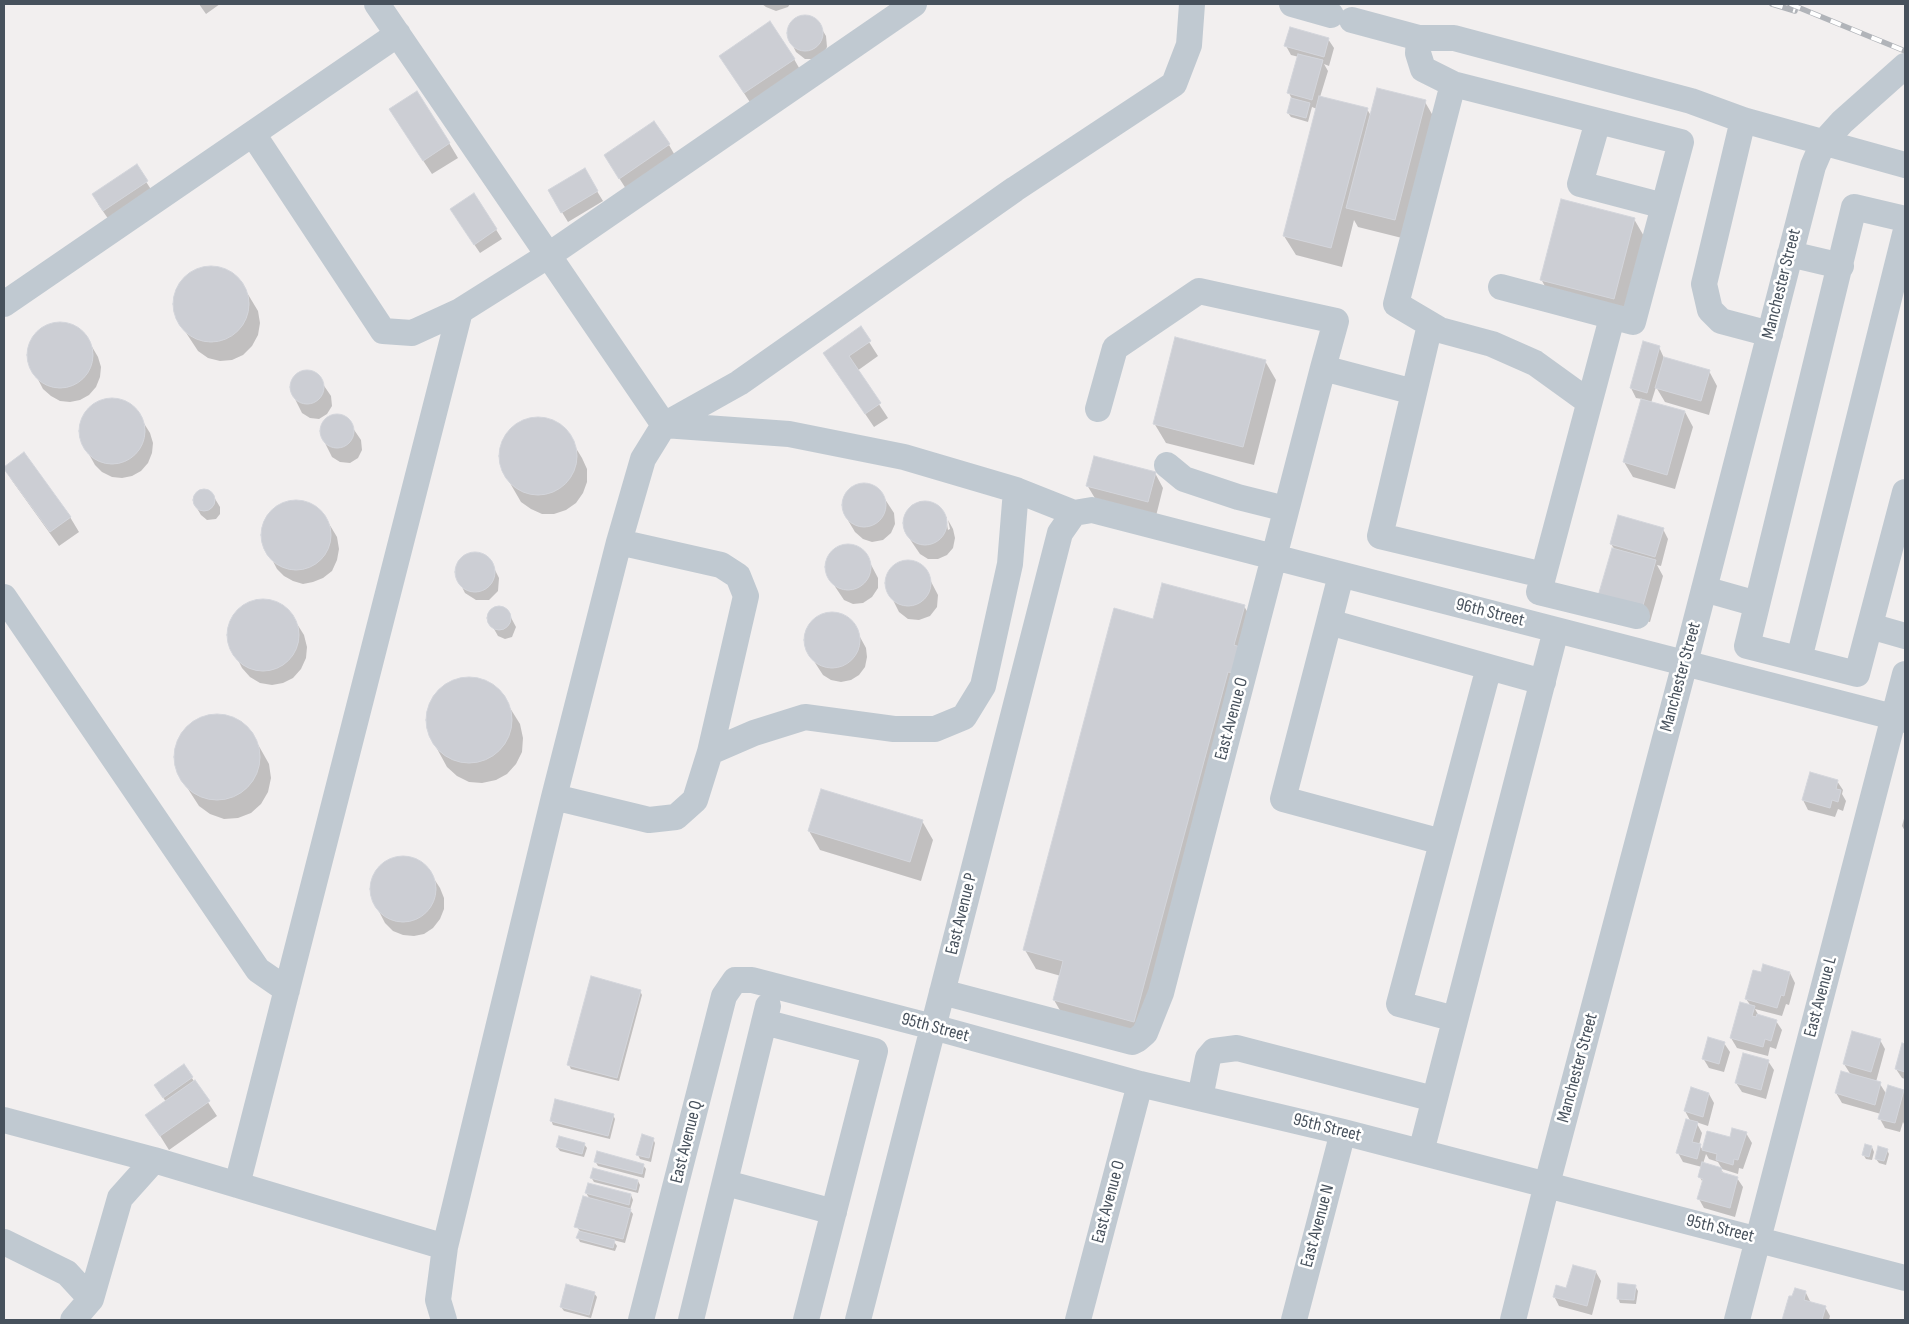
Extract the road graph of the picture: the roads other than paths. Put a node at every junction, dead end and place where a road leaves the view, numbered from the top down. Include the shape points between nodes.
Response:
1 (377, 4) edge
2 (914, 4) edge
3 (1192, 4) edge
4 (1292, 4) edge
5 (398, 34) junction
6 (1419, 38) junction
7 (1905, 66) edge
8 (1453, 84) junction
9 (1743, 120) junction
10 (1598, 121) junction
11 (253, 134) junction
12 (1823, 143) junction
13 (1905, 165) edge
14 (1664, 206) junction
15 (1905, 219) edge
16 (1905, 234) edge
17 (1790, 254) junction
18 (548, 255) junction
19 (1841, 266) junction
20 (1501, 287) dead end
21 (4, 304) edge
22 (460, 311) junction
23 (1430, 325) junction
24 (1609, 329) dead end
25 (1770, 334) junction
26 (1320, 378) junction
27 (1414, 392) junction
28 (1589, 402) junction
29 (1098, 409) dead end
30 (664, 425) junction
31 (1167, 465) dead end
32 (1016, 490) junction
33 (1905, 492) edge
34 (1286, 509) junction
35 (1074, 513) junction
36 (619, 542) junction
37 (1273, 558) junction
38 (1543, 575) junction
39 (1341, 576) junction
40 (1704, 589) junction
41 (4, 597) edge
42 (1757, 604) junction
43 (1637, 616) dead end
44 (1329, 622) junction
45 (1870, 626) junction
46 (1556, 630) junction
47 (1905, 636) edge
48 (1799, 660) junction
49 (1685, 663) junction
50 (1489, 668) junction
51 (1905, 674) edge
52 (1543, 682) junction
53 (1900, 718) edge
54 (710, 752) junction
55 (554, 797) junction
56 (1442, 842) junction
57 (761, 983) junction
58 (287, 990) junction
59 (942, 992) junction
60 (884, 1014) junction
61 (1455, 1019) junction
62 (764, 1022) junction
63 (933, 1026) junction
64 (1093, 1031) junction
65 (875, 1051) junction
66 (1083, 1067) junction
67 (1140, 1084) junction
68 (1200, 1098) junction
69 (1434, 1099) junction
70 (4, 1120) edge
71 (1343, 1132) junction
72 (1421, 1152) junction
73 (154, 1160) junction
74 (726, 1183) junction
75 (1547, 1184) junction
76 (237, 1185) junction
77 (834, 1212) junction
78 (1758, 1238) junction
79 (4, 1242) edge
80 (445, 1247) junction
81 (1905, 1278) edge
82 (91, 1299) junction
83 (438, 1313) edge
84 (73, 1320) edge
85 (642, 1320) edge
86 (691, 1320) edge
87 (806, 1320) edge
88 (858, 1320) edge
89 (1078, 1320) edge
90 (1294, 1320) edge
91 (1513, 1320) edge
92 (1737, 1320) edge

1 - 5 street
2 - 18 street
3 - 30 street via 1189,45 1174,84 1014,189 739,383
4 - 6 street
5 - 11 street
5 - 18 street
6 - 8 street via 1418,53 1423,69
6 - 9 street via 1454,38 1691,101
7 - 12 street, Manchester Street
8 - 10 street
8 - 23 street via 1396,304
9 - 12 street
9 - 25 street via 1704,284 1710,310 1721,320
10 - 14 street via 1681,142
10 - 14 street via 1580,184
11 - 21 street
11 - 22 street via 383,331 412,333
12 - 13 street
12 - 17 street, Manchester Street via 1813,166
14 - 20 street via 1633,322
15 - 19 street via 1854,208
16 - 48 street
17 - 19 street
17 - 25 street, Manchester Street
18 - 22 street
18 - 30 street
19 - 42 street
22 - 58 street
23 - 27 street
23 - 28 street via 1492,344 1535,363
24 - 28 street
25 - 40 street, Manchester Street
26 - 27 street
26 - 29 street, East Avenue O via 1336,321 1199,291 1115,348
26 - 34 street, East Avenue O
27 - 38 street via 1380,536
28 - 38 street
30 - 32 street via 789,434 904,458
30 - 36 street via 643,459
31 - 34 street via 1184,479
32 - 35 street
32 - 54 street via 1010,564 983,686 964,717 935,730 894,729 805,717 754,733
33 - 45 street
34 - 37 street, East Avenue O
35 - 37 street, 96th Street via 1092,510
35 - 59 street, East Avenue P via 1060,533
36 - 54 street via 721,565 738,576 746,596
36 - 55 street
37 - 39 street, 96th Street
37 - 64 street, East Avenue O via 1161,993 1145,1033 1138,1040 1132,1042
38 - 43 street via 1539,592
39 - 44 street
39 - 46 street, 96th Street
40 - 42 street
40 - 49 street, Manchester Street
41 - 58 street via 258,970
42 - 48 street via 1747,646
44 - 50 street
44 - 56 street via 1283,799
45 - 47 street
45 - 48 street via 1857,674
46 - 49 street, 96th Street
46 - 52 street
49 - 53 street, 96th Street
49 - 75 street, Manchester Street
50 - 52 street
50 - 56 street
51 - 53 street, East Avenue L
52 - 61 street
53 - 78 street, East Avenue L
54 - 55 street via 695,800 676,817 649,820
55 - 80 street
56 - 61 street via 1399,1004
57 - 60 street, 95th Street
57 - 62 street
57 - 85 street, East Avenue Q via 735,980 724,996
58 - 76 street
59 - 63 street, East Avenue P
59 - 64 street
60 - 63 street, 95th Street
60 - 65 street
61 - 69 street
62 - 65 street
62 - 74 street
63 - 66 street, 95th Street
63 - 88 street, East Avenue P
64 - 66 street
65 - 77 street
66 - 67 street, 95th Street
67 - 68 street, 95th Street
67 - 89 street, East Avenue O
68 - 69 street via 1208,1058 1214,1051 1237,1048
68 - 71 street, 95th Street
69 - 72 street
70 - 73 street
71 - 72 street, 95th Street
71 - 90 street, East Avenue N
72 - 75 street, 95th Street
73 - 76 street
73 - 82 street via 120,1198
74 - 77 street
74 - 86 street
75 - 78 street, 95th Street
75 - 91 street, Manchester Street
76 - 80 street
77 - 87 street
78 - 81 street, 95th Street
78 - 92 street, East Avenue L
79 - 82 street via 67,1273
80 - 83 street
82 - 84 street

